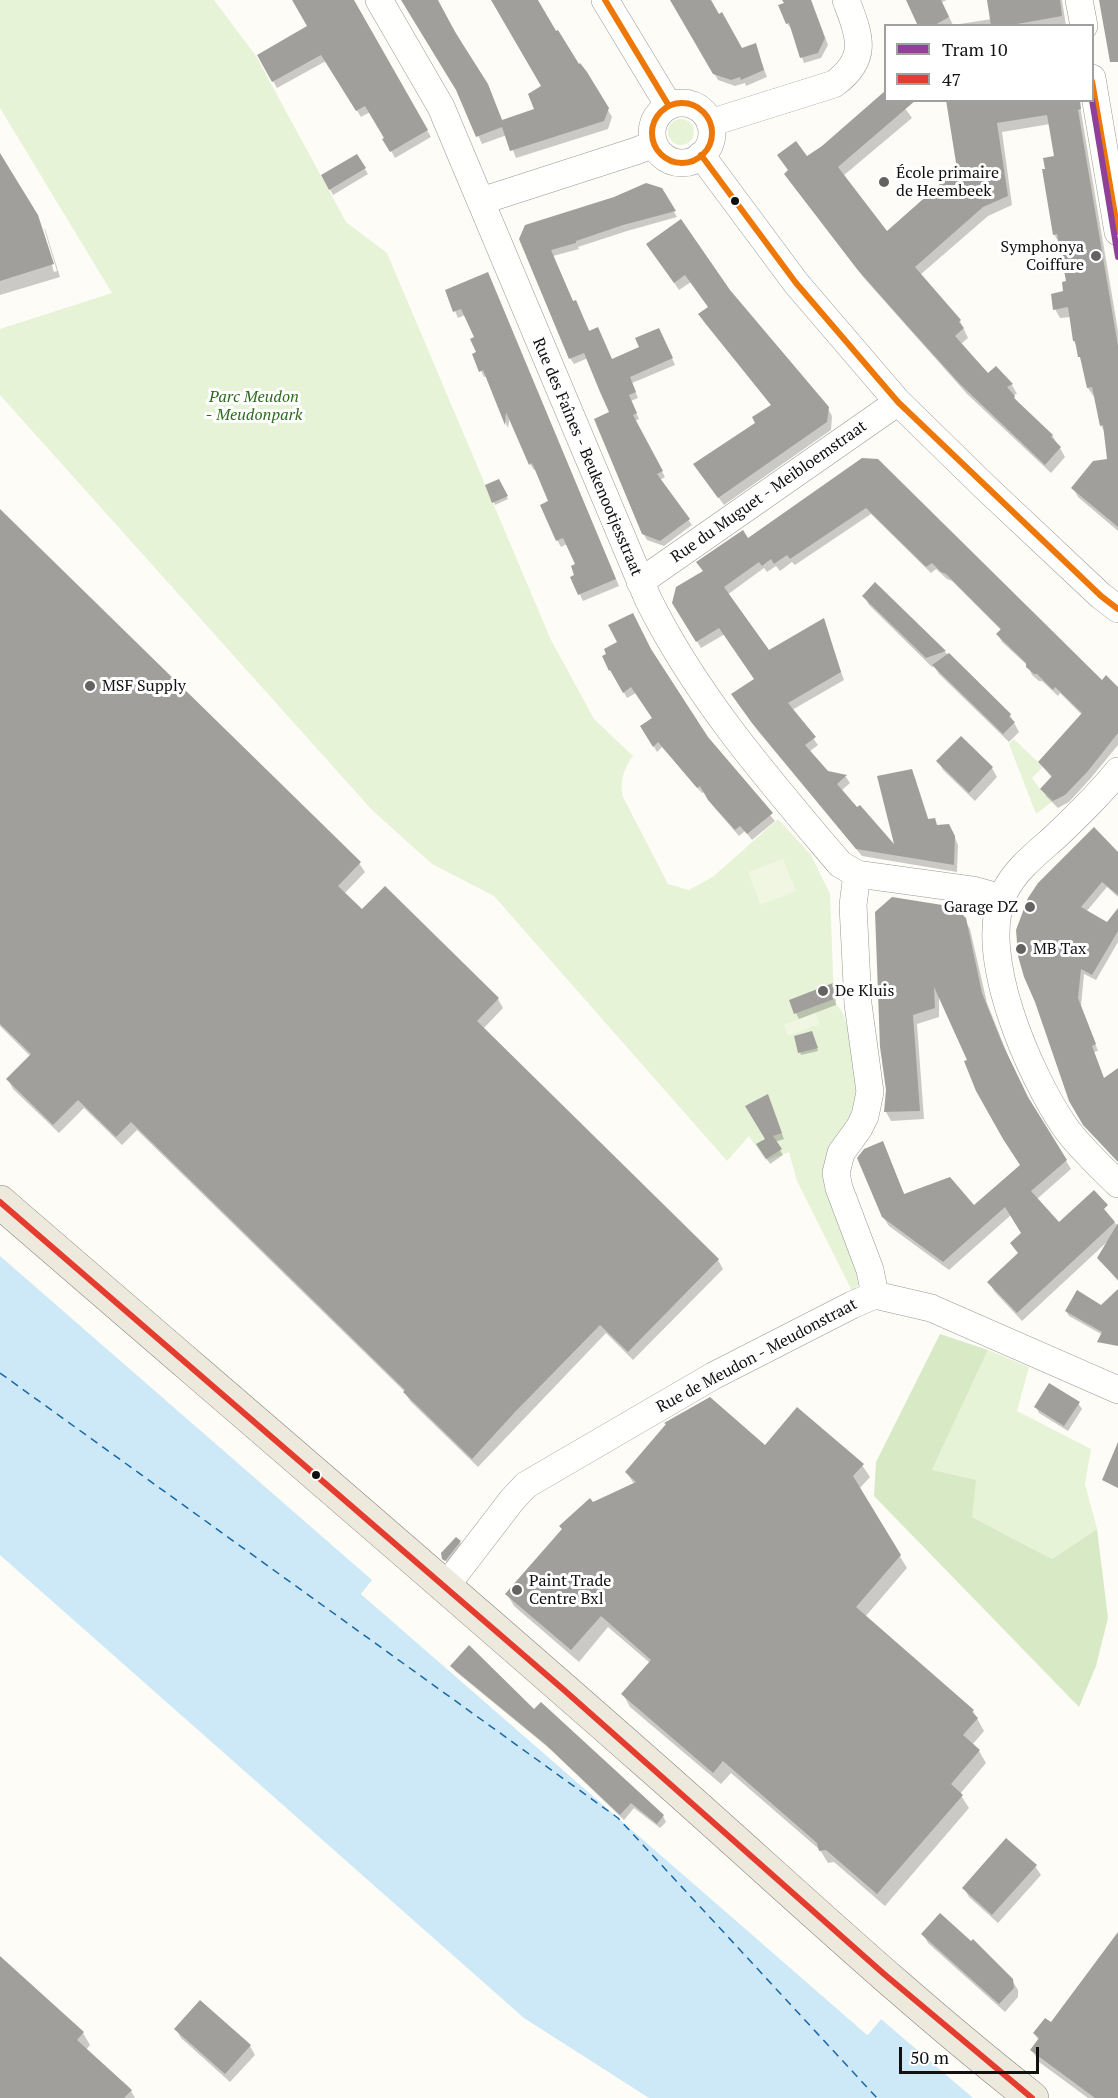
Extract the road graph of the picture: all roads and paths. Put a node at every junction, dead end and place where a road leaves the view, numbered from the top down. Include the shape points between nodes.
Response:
1 (379, 0) edge
2 (605, 0) edge
3 (846, 0) edge
4 (1079, 0) edge
5 (1084, 24) edge
6 (1094, 90) edge
7 (669, 106) junction
8 (710, 123) junction
9 (654, 144) junction
10 (701, 155) junction
11 (481, 201) junction
12 (1118, 232) edge
13 (898, 402) junction
14 (640, 582) junction
15 (1118, 609) edge
16 (1118, 771) edge
17 (857, 874) junction
18 (1002, 898) junction
19 (1118, 1184) edge
20 (0, 1202) edge
21 (875, 1295) junction
22 (1118, 1390) edge
23 (446, 1586) junction
24 (1032, 2098) edge

1 - 11 street, Rue des Faînes - Beukenootjesstraat via 441,107
2 - 7 street
3 - 8 street via 857,29 859,50 854,65 834,84
4 - 5 street
6 - 12 street
7 - 8 street via 694,106
7 - 9 street via 652,127
8 - 10 street via 711,138
9 - 10 street via 671,161 687,162
9 - 11 street
10 - 13 street via 795,283
11 - 14 street, Rue des Faînes - Beukenootjesstraat
13 - 14 street, Rue du Muguet - Meibloemstraat
13 - 15 street via 985,488
14 - 17 street, Rue des Faînes - Beukenootjesstraat via 677,652 734,736 840,864
16 - 18 street via 1016,874
17 - 18 street via 973,890
17 - 21 street via 853,905 858,1004 870,1092 865,1116 841,1153 836,1173
18 - 19 street via 996,928 997,955 1017,1031 1041,1088 1058,1116 1081,1147
20 - 23 main road
21 - 22 street, Rue de Meudon - Meudonstraat via 948,1314
21 - 23 street, Rue de Meudon - Meudonstraat via 713,1376 526,1485
23 - 24 main road via 918,2005

